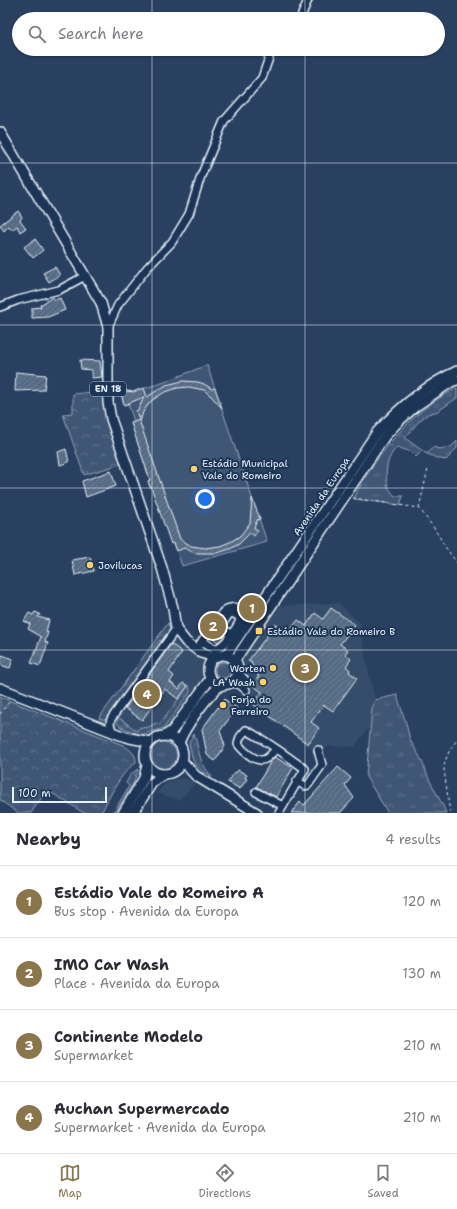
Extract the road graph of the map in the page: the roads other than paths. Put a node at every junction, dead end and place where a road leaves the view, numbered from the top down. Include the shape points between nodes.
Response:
1 (308, 0) edge
2 (303, 12) edge
3 (270, 56) edge
4 (0, 132) edge
5 (85, 276) junction
6 (0, 307) edge
7 (108, 327) junction
8 (457, 371) edge
9 (457, 380) edge
10 (222, 613) tunnel mouth
11 (237, 617) junction
12 (176, 629) junction
13 (227, 631) junction
14 (207, 634) tunnel mouth
15 (202, 641) junction
16 (199, 651) junction
17 (226, 655) junction
18 (214, 657) junction
19 (235, 660) junction
20 (208, 666) junction
21 (238, 672) junction
22 (210, 679) junction
23 (231, 682) junction
24 (246, 682) dead end
25 (221, 685) junction
26 (0, 688) edge
27 (246, 690) dead end
28 (112, 731) junction
29 (164, 736) junction
30 (130, 738) junction
31 (150, 742) junction
32 (179, 743) junction
33 (276, 749) junction
34 (318, 750) dead end
35 (145, 753) junction
36 (182, 761) junction
37 (147, 765) junction
38 (174, 771) junction
39 (164, 774) junction
40 (196, 776) junction
41 (297, 781) junction
42 (256, 792) dead end
43 (281, 810) edge
44 (123, 813) edge
45 (133, 813) edge
46 (257, 813) edge

1 - 2 street
3 - 7 street via 262,78 224,121 201,176 189,214 172,242 146,268 118,305
4 - 5 main road, EN 18
5 - 6 street via 59,290
5 - 7 main road, EN 18 via 101,303
7 - 12 main road, EN 18 via 108,402 162,568
8 - 17 main road, Avenida da Europa via 409,401 377,432
9 - 19 main road, Avenida da Europa via 416,406 385,436
10 - 11 street via 225,608 246,611
11 - 13 street
11 - 13 street via 230,614 220,627
12 - 16 main road via 186,642
12 - 28 street via 111,719
13 - 15 street via 220,647 215,648
14 - 15 street
15 - 16 street
16 - 18 main road
16 - 20 main road
17 - 18 main road
17 - 19 main road
18 - 20 main road
19 - 21 main road
20 - 22 main road
21 - 23 main road
21 - 24 street
22 - 25 main road
22 - 29 main road via 172,731
23 - 25 main road
23 - 27 street
25 - 32 main road via 182,734
26 - 28 main road
28 - 30 main road
29 - 31 main road
29 - 32 main road
30 - 31 main road
30 - 35 main road
31 - 35 main road
32 - 36 main road via 183,752
33 - 33 street via 246,730 238,744 247,754 257,759 268,758
33 - 41 street via 305,769
34 - 41 street via 322,765 308,785
35 - 37 main road
36 - 38 main road
36 - 40 main road
37 - 39 main road via 153,771
37 - 44 main road via 144,778
38 - 39 main road
38 - 40 main road
39 - 45 main road via 152,783
40 - 46 main road
41 - 43 street
42 - 43 street

